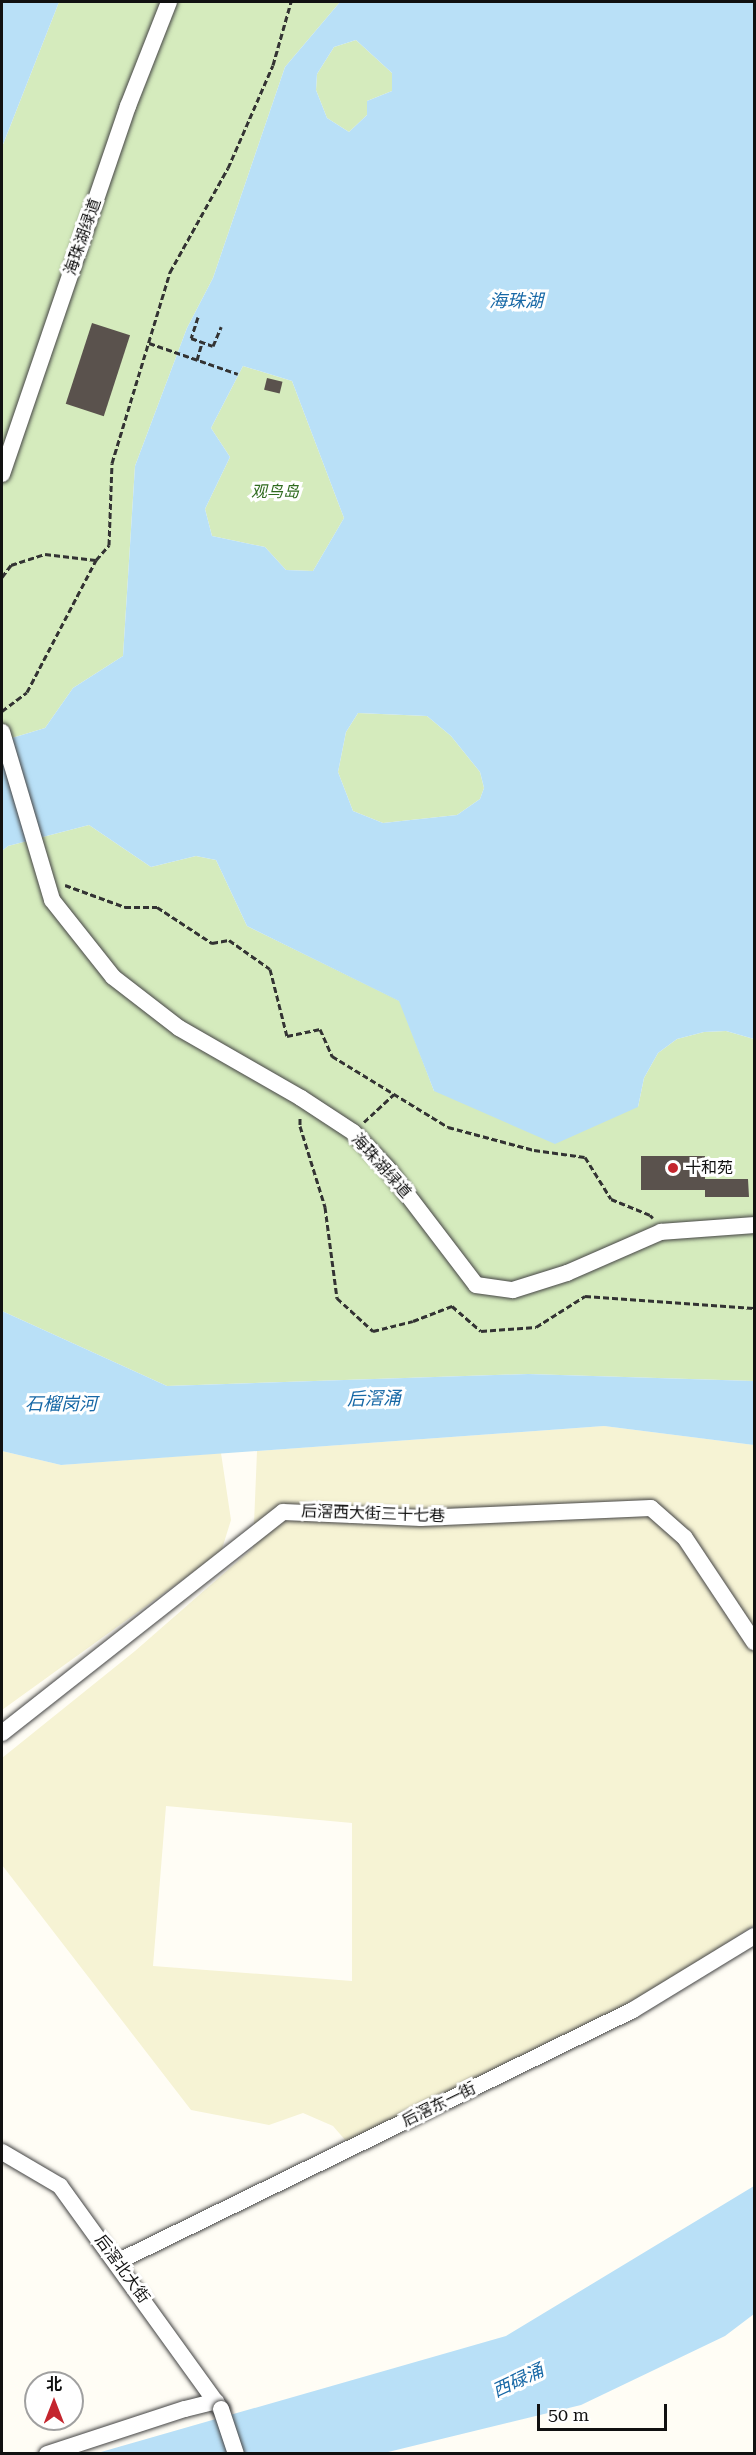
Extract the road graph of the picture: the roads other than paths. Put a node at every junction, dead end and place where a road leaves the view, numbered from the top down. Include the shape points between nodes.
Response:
1 (169, 2) edge
2 (2, 474) edge
3 (2, 732) edge
4 (754, 1226) edge
5 (754, 1642) edge
6 (2, 1733) edge
7 (754, 1936) edge
8 (2, 2152) edge
9 (117, 2262) junction
10 (219, 2405) junction
11 (47, 2454) edge
12 (236, 2454) edge

1 - 2 street, 海珠湖绿道 via 128,106
3 - 4 street, 海珠湖绿道 via 52,900 113,976 179,1028 352,1132 387,1168 476,1285 513,1290 567,1273 661,1232
5 - 6 street, 后滘西大街三十七巷 via 685,1538 651,1508 421,1518 283,1512
7 - 9 street, 后滘东一街 via 633,2010
8 - 9 street, 后滘北大街 via 60,2186
9 - 10 street, 后滘北大街
10 - 11 street via 185,2409
10 - 12 street, 后滘北大街, bridge

